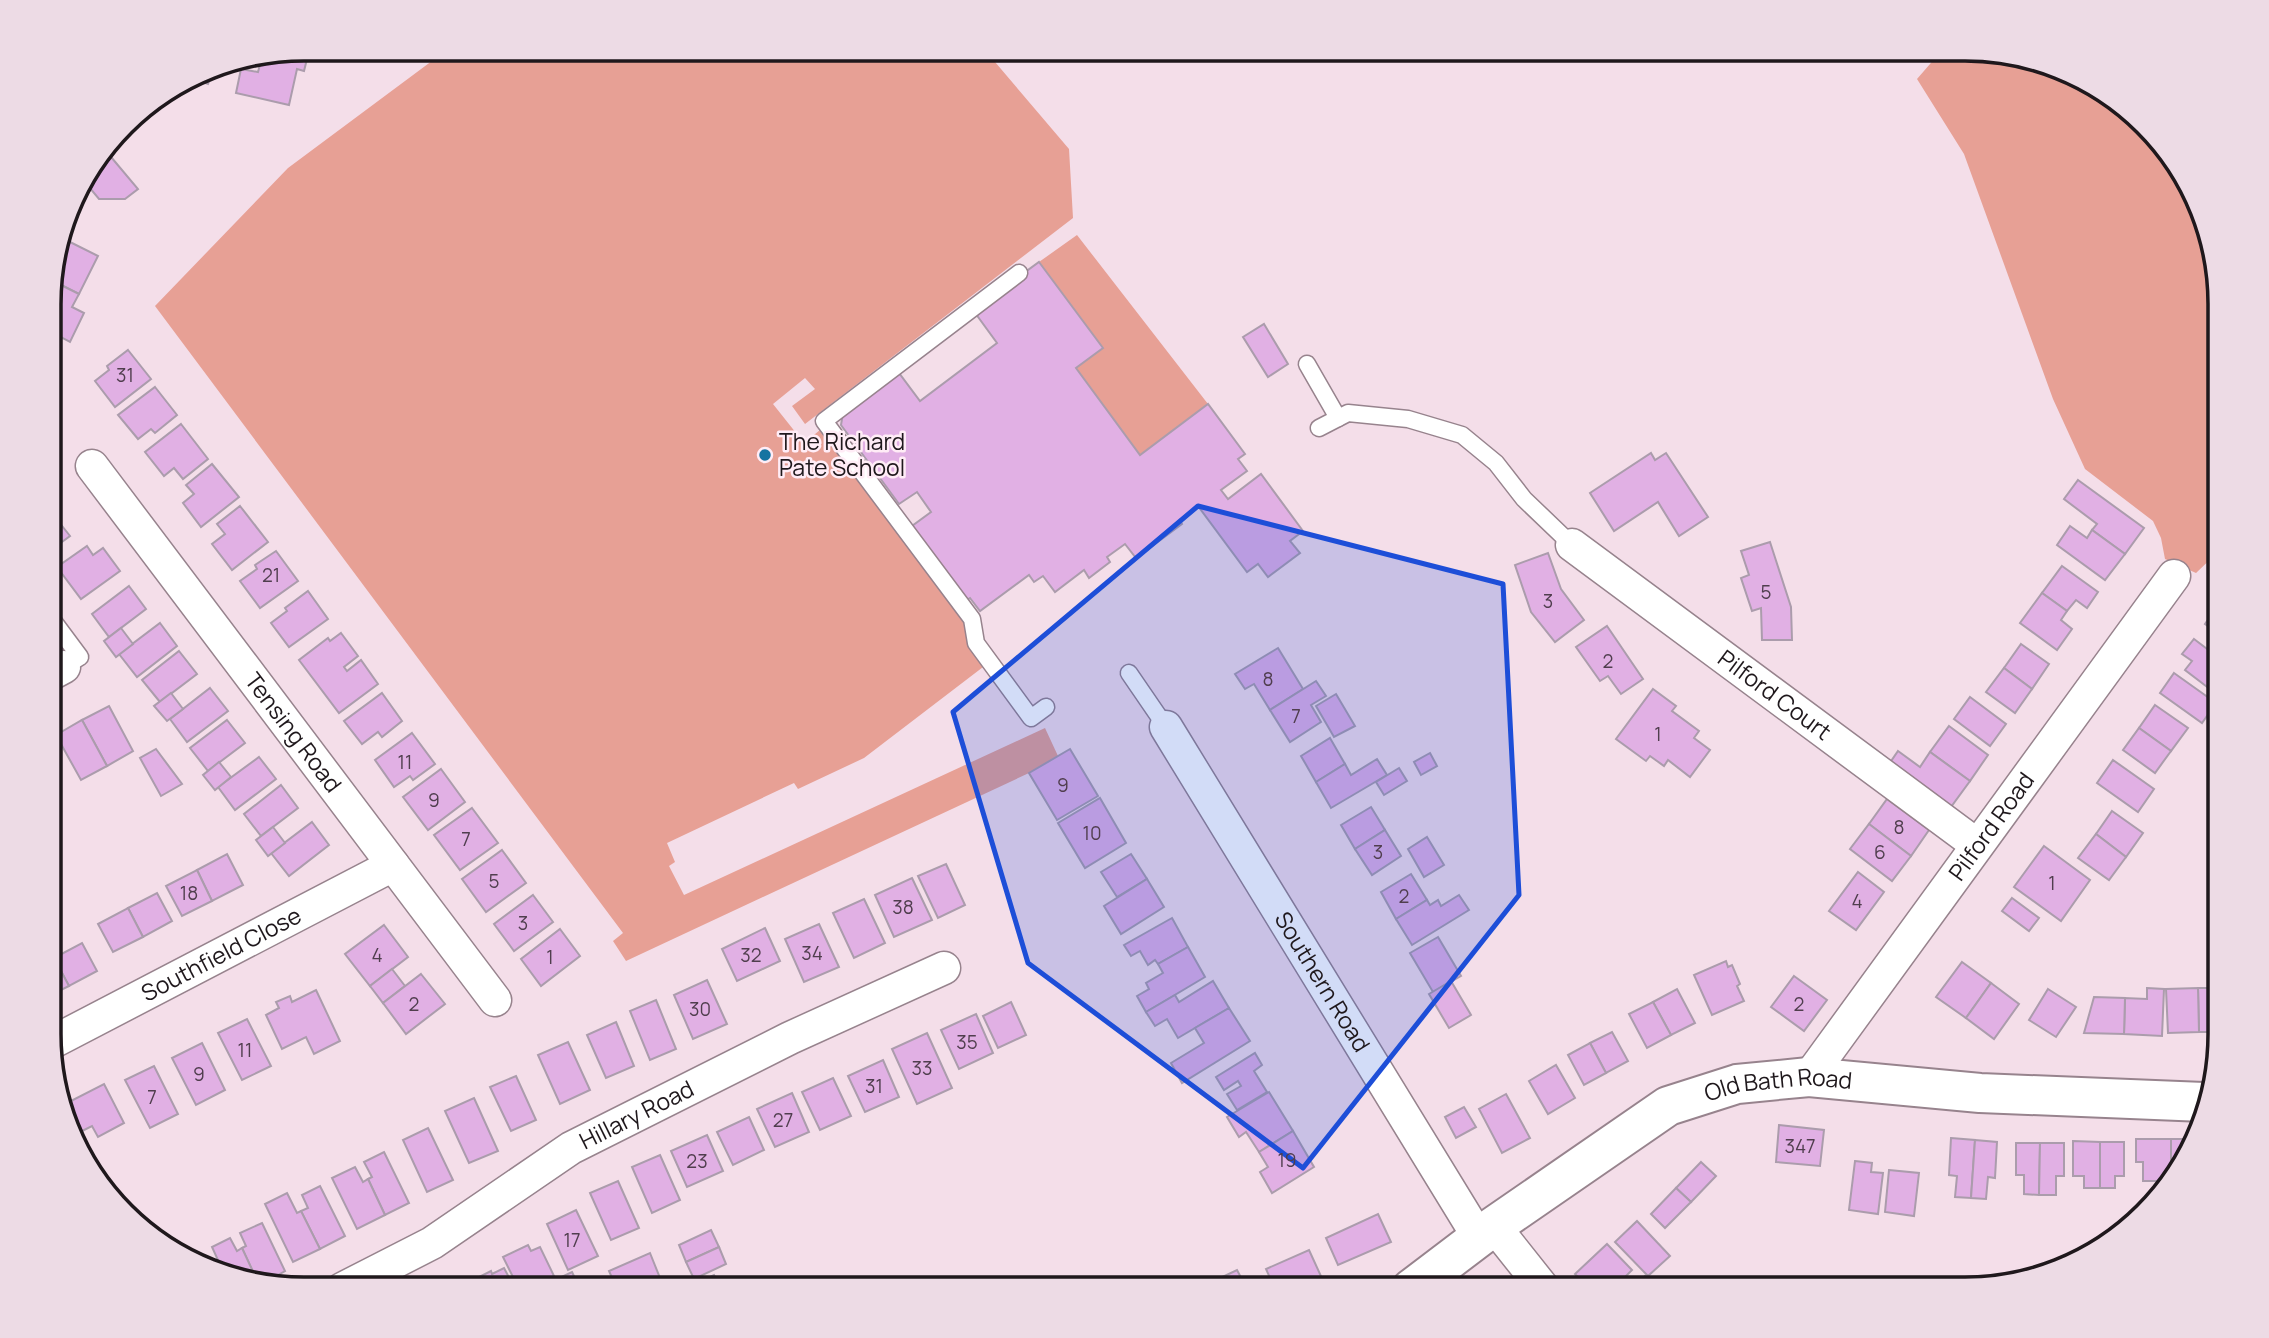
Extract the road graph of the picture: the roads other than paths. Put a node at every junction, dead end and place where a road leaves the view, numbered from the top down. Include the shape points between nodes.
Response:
1 (1019, 273) dead end
2 (1307, 364) dead end
3 (1338, 418) junction
4 (1320, 428) dead end
5 (92, 466) dead end
6 (1572, 545) joint
7 (2174, 576) dead end
8 (61, 631) edge
9 (61, 668) edge
10 (1129, 673) dead end
11 (1046, 707) dead end
12 (1166, 727) joint
13 (1977, 845) junction
14 (393, 865) junction
15 (944, 968) dead end
16 (495, 1000) dead end
17 (61, 1038) edge
18 (1809, 1077) junction
19 (2198, 1102) edge
20 (1487, 1232) junction
21 (1428, 1276) edge
22 (1531, 1276) edge
23 (366, 1277) edge

1 - 11 lane via 824,421 972,619 976,643 1031,718
2 - 3 lane
3 - 4 lane
3 - 6 lane via 1348,413 1408,419 1462,435 1496,463 1524,499
5 - 14 street, Tensing Road
6 - 13 street, Pilford Court
7 - 13 street, Pilford Road
8 - 9 lane via 80,657
10 - 12 lane
12 - 20 street, Southern Road
13 - 18 street, Pilford Road
14 - 16 street, Tensing Road
14 - 17 street, Southfield Close
15 - 23 street, Hillary Road via 790,1038 571,1148 432,1243
18 - 19 street, Old Bath Road via 1980,1093
18 - 20 street, Old Bath Road via 1737,1084 1668,1107
20 - 21 street, Old Bath Road
20 - 22 street, Southern Road

